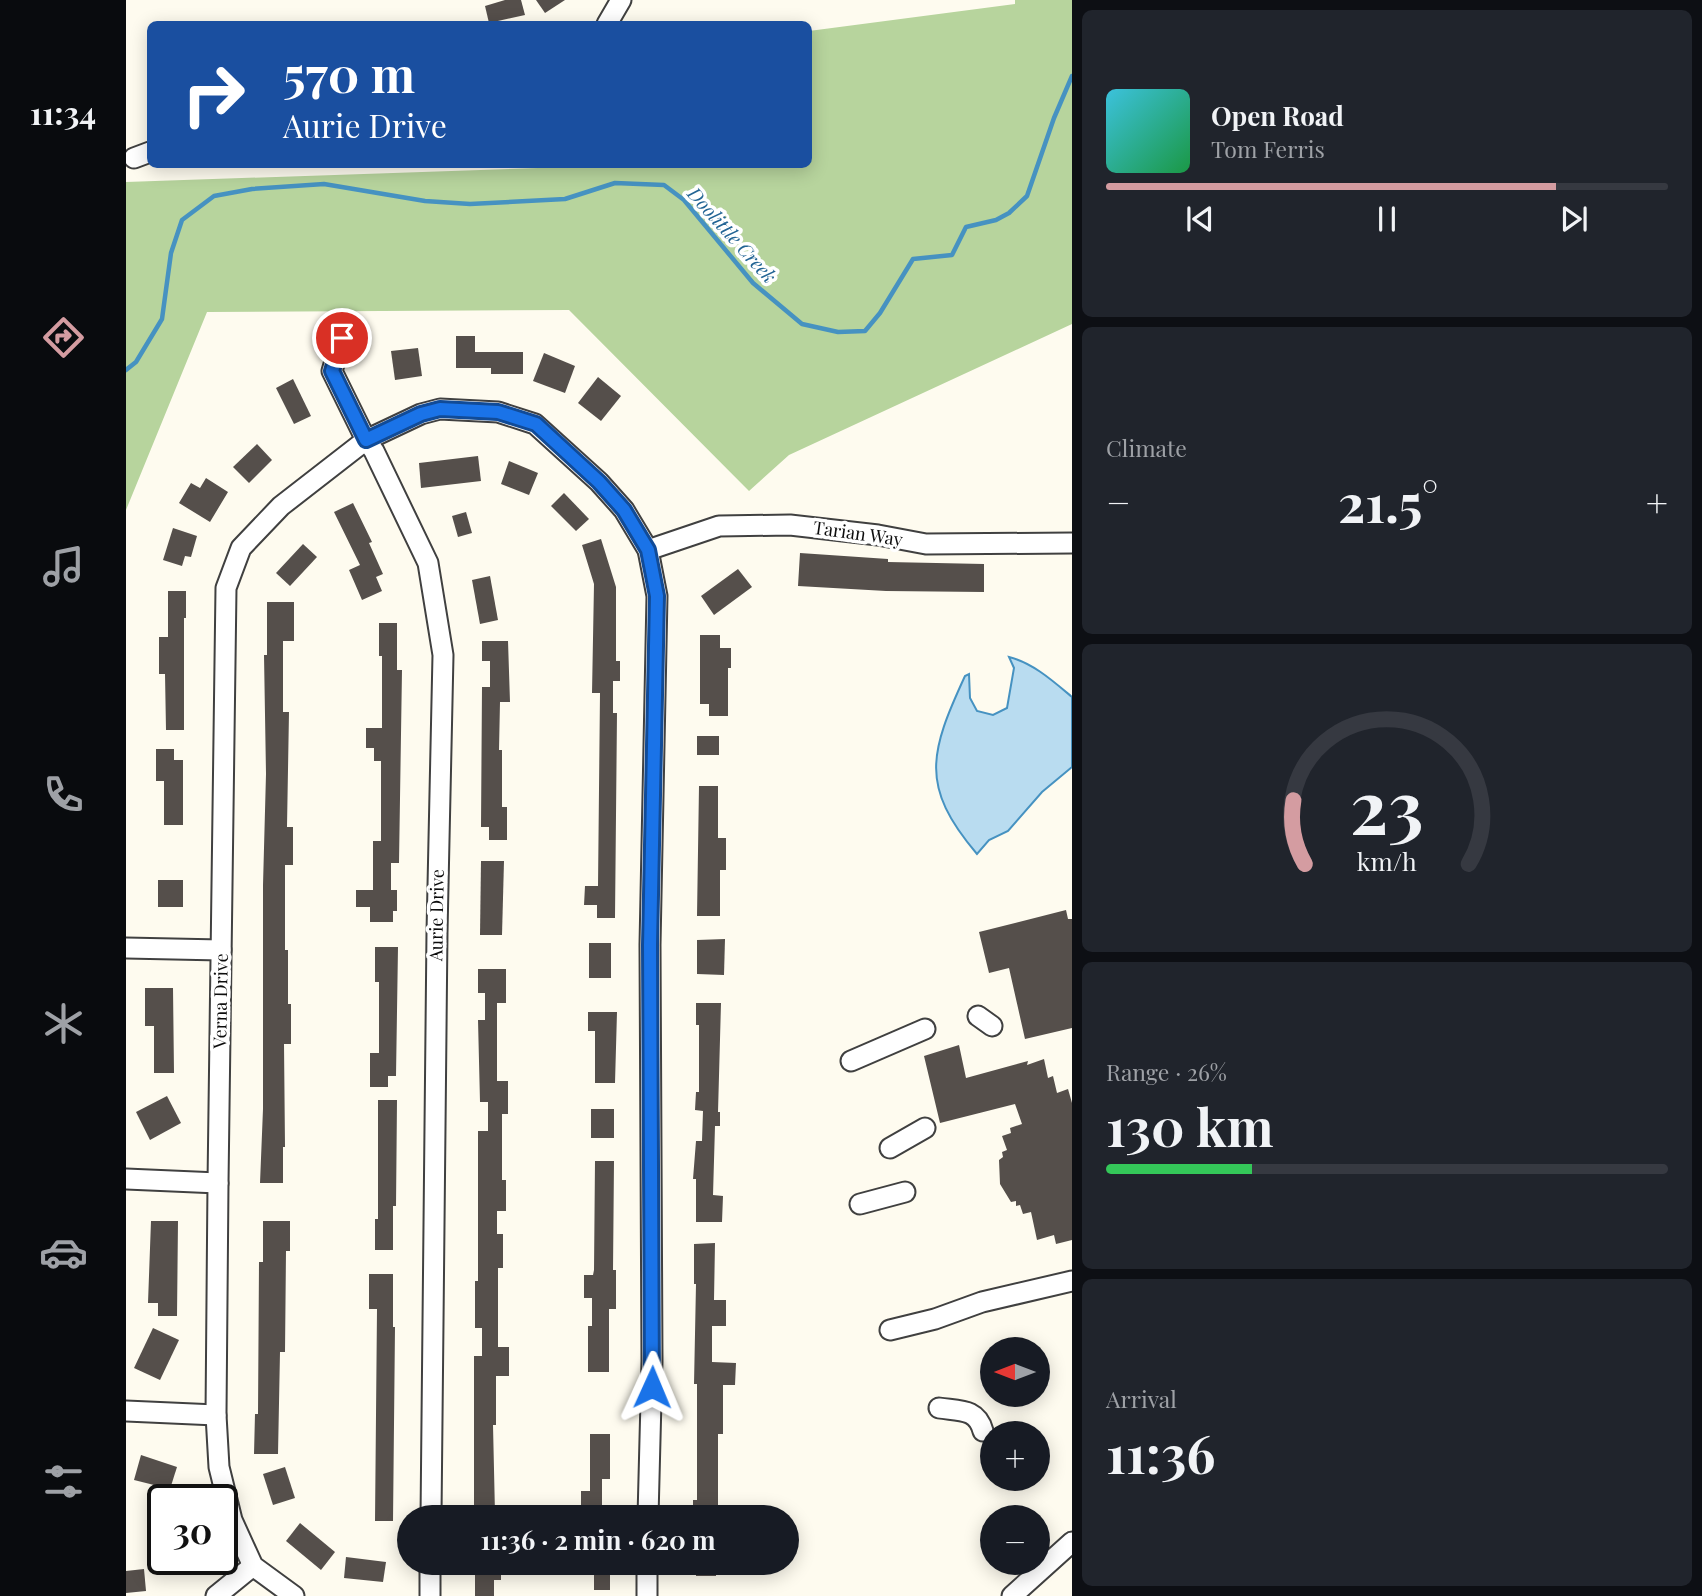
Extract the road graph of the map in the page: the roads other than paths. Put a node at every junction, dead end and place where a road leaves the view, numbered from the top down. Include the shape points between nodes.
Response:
1 (621, 0) edge
2 (609, 21) edge
3 (342, 338) dead end
4 (366, 440) junction
5 (1072, 543) edge
6 (648, 550) junction
7 (126, 948) edge
8 (221, 950) junction
9 (925, 1029) dead end
10 (851, 1061) dead end
11 (925, 1128) dead end
12 (890, 1148) dead end
13 (126, 1179) edge
14 (218, 1182) junction
15 (905, 1192) dead end
16 (860, 1204) dead end
17 (1072, 1281) edge
18 (890, 1330) dead end
19 (939, 1408) dead end
20 (126, 1412) edge
21 (216, 1415) junction
22 (980, 1421) edge
23 (431, 1505) edge
24 (648, 1505) edge
25 (1072, 1542) edge
26 (254, 1566) junction
27 (430, 1575) edge
28 (647, 1575) edge
29 (216, 1596) edge
30 (294, 1596) edge
31 (430, 1596) edge
32 (648, 1596) edge
33 (1012, 1596) edge

1 - 2 street
3 - 4 street, Aurie Drive via 332,371
4 - 6 street, Verna Drive via 440,409 498,412 536,424 624,510
4 - 8 street, Verna Drive via 281,506 241,548 226,588
4 - 23 street, Aurie Drive via 428,563 443,655
5 - 6 street, Tarian Way via 926,544 790,525 719,526
6 - 24 street, Verna Drive via 657,596 650,945
7 - 8 street
8 - 14 street, Verna Drive
9 - 10 street
11 - 12 street
13 - 14 street
14 - 21 street, Verna Drive
15 - 16 street
17 - 18 street
19 - 22 street via 972,1414
20 - 21 street
21 - 26 street, Verna Drive via 219,1467 232,1520
25 - 33 street
26 - 29 street
26 - 30 street, Verna Drive
27 - 31 street
28 - 32 street

